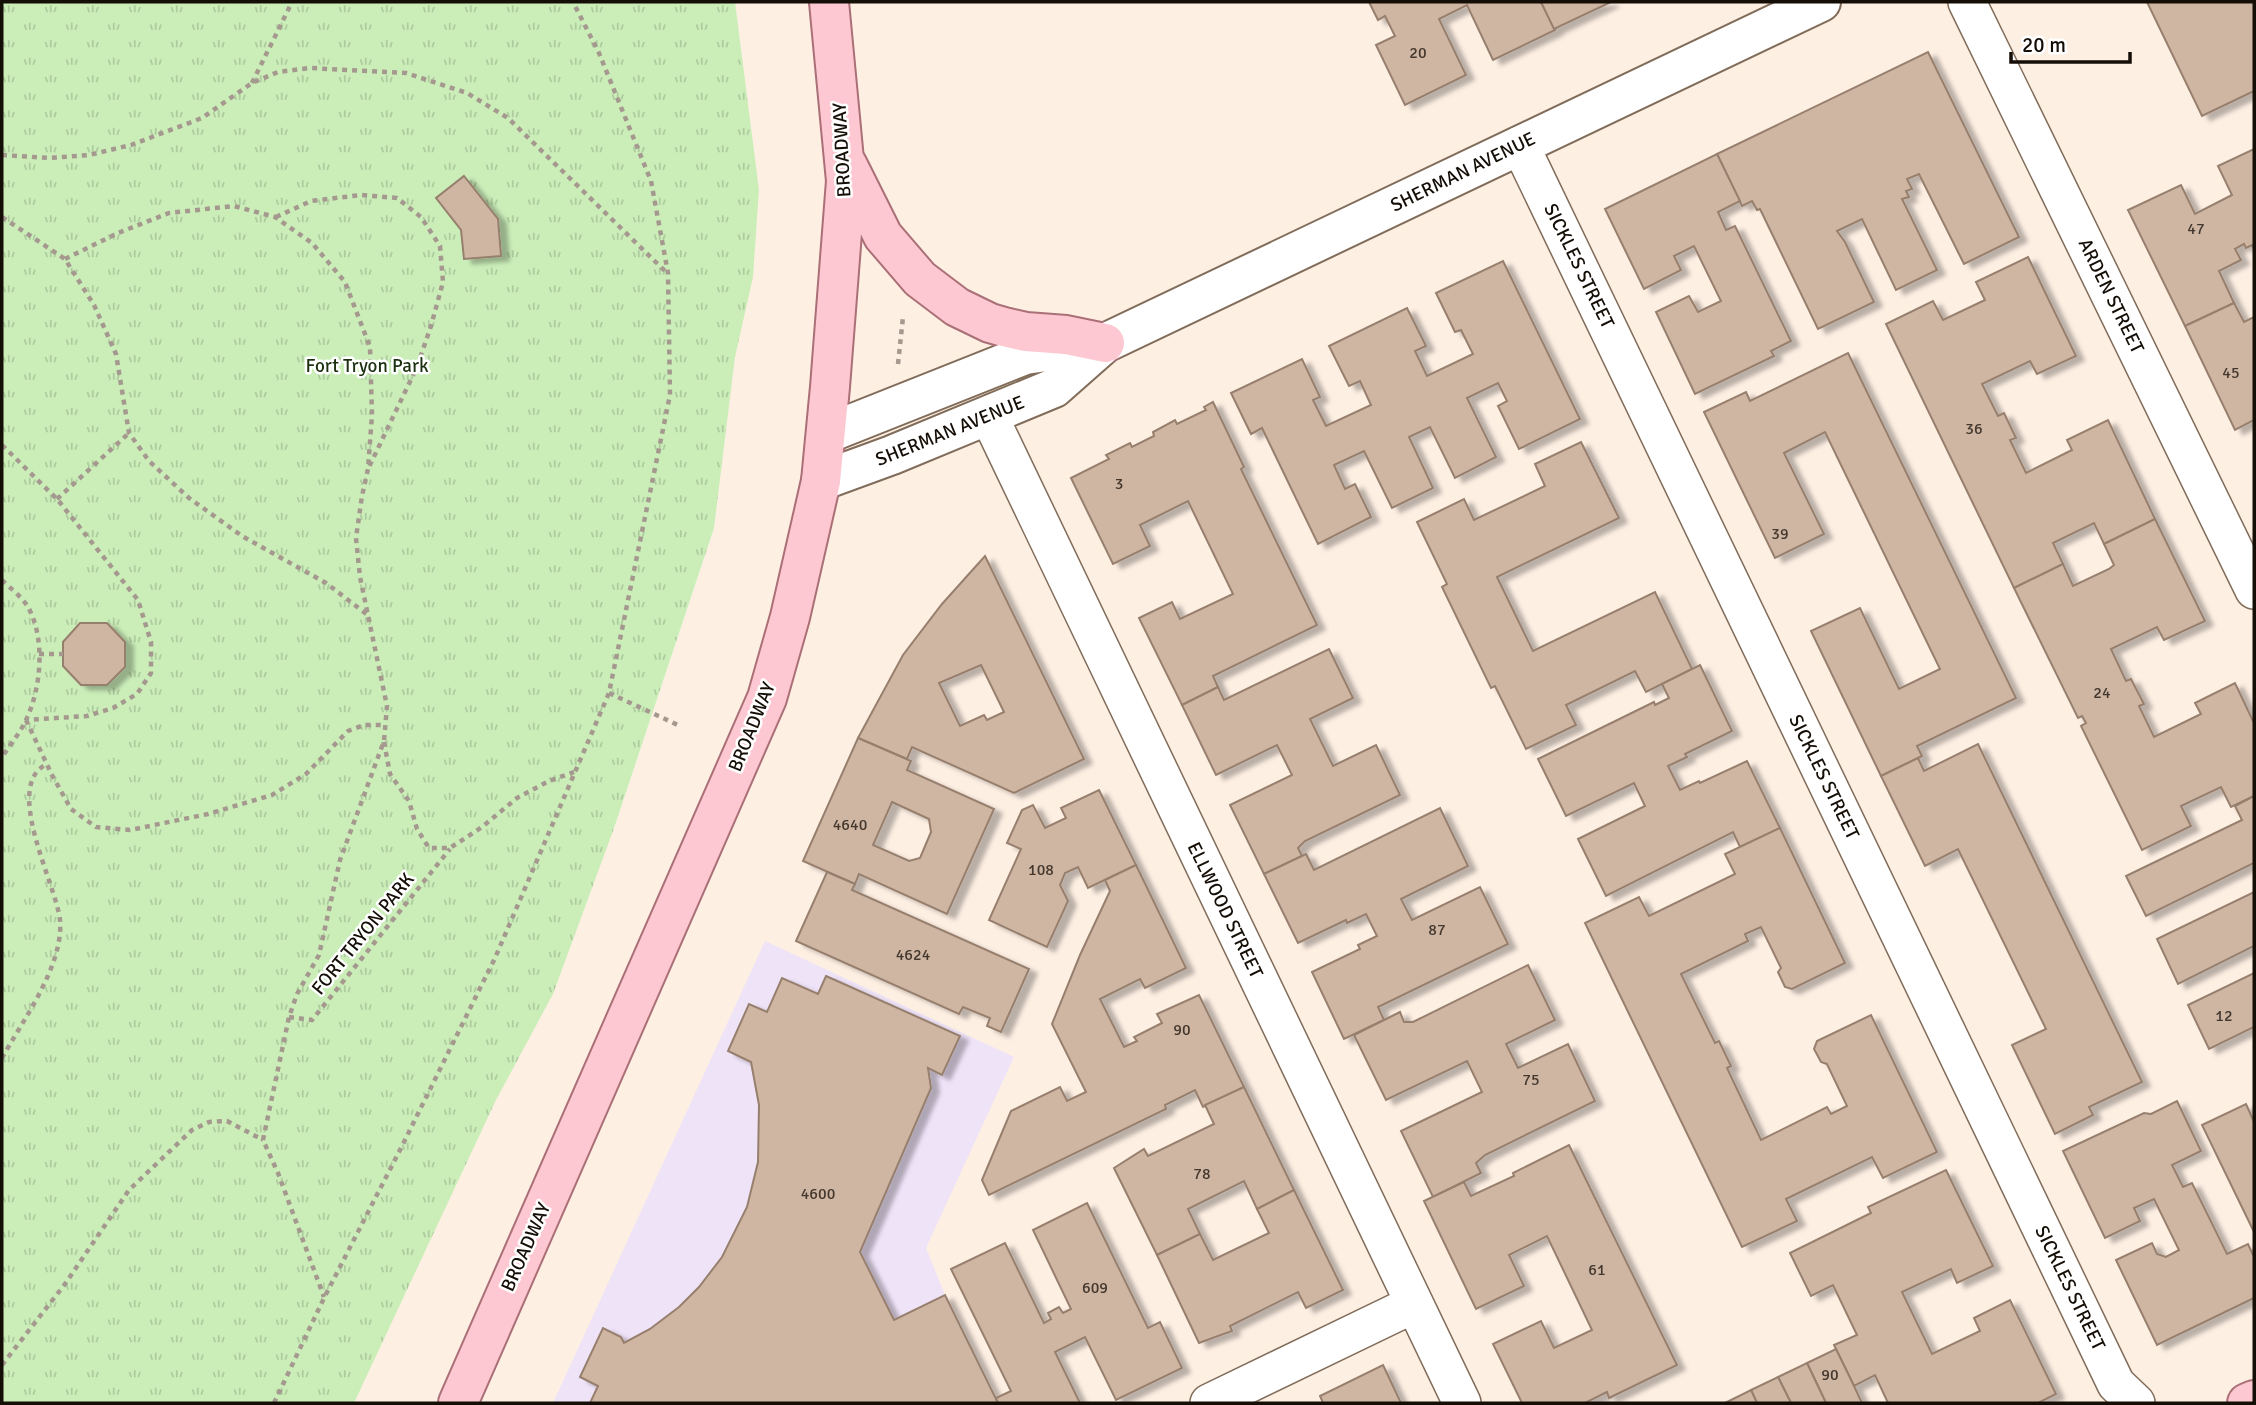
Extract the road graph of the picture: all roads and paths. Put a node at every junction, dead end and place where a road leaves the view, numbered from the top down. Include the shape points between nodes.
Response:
1 (292, 2) edge
2 (573, 2) edge
3 (829, 2) edge
4 (1821, 2) edge
5 (1967, 2) edge
6 (252, 83) junction
7 (1520, 145) junction
8 (2, 155) edge
9 (846, 160) junction
10 (2, 217) edge
11 (275, 217) junction
12 (65, 259) junction
13 (668, 273) junction
14 (905, 305) dead end
15 (1105, 344) junction
16 (897, 374) dead end
17 (989, 416) junction
18 (129, 433) junction
19 (826, 434) junction
20 (2, 445) edge
21 (368, 468) junction
22 (821, 481) junction
23 (57, 499) junction
24 (2, 580) edge
25 (2254, 590) edge
26 (369, 617) junction
27 (39, 654) junction
28 (63, 654) dead end
29 (609, 693) junction
30 (26, 720) junction
31 (385, 725) junction
32 (680, 726) dead end
33 (384, 741) junction
34 (2, 757) edge
35 (47, 764) junction
36 (574, 772) junction
37 (450, 848) junction
38 (289, 1017) junction
39 (2, 1058) edge
40 (263, 1140) junction
41 (324, 1298) junction
42 (1414, 1304) junction
43 (2, 1365) edge
44 (2254, 1400) edge
45 (274, 1403) edge
46 (458, 1403) edge
47 (1209, 1403) edge
48 (1462, 1403) edge
49 (2136, 1403) edge
50 (2248, 1403) edge

1 - 6 path
2 - 13 path via 651,181
3 - 9 main road, BROADWAY
4 - 7 main road, SHERMAN AVENUE
5 - 25 street, ARDEN STREET
6 - 8 path via 202,118 131,145 89,155
6 - 13 path via 278,72 310,68 406,74 467,93 508,118
7 - 15 main road, SHERMAN AVENUE
7 - 49 street, SICKLES STREET via 2116,1384
9 - 15 main road via 883,236 920,279 957,307 990,323 1026,332
9 - 19 main road, BROADWAY
10 - 12 path
11 - 12 path via 234,206 169,213
11 - 21 path via 312,243 345,282 370,347
11 - 21 path via 311,201 361,195 397,198 421,217 440,246 443,282 431,326 417,367
12 - 18 path via 94,305 116,354
13 - 29 path via 670,395
14 - 16 path
15 - 17 main road, SHERMAN AVENUE via 1054,388
15 - 19 main road, SHERMAN AVENUE via 1025,355
17 - 22 main road, SHERMAN AVENUE
17 - 42 street, ELLWOOD STREET
18 - 23 path
18 - 26 path via 149,461 189,498 242,536 326,583
19 - 22 main road, BROADWAY
20 - 23 path
21 - 26 path via 356,538
22 - 46 main road, BROADWAY via 767,698
23 - 30 path via 138,600 151,642 151,673 137,694 113,708 87,716
24 - 27 path via 28,606
26 - 31 path via 387,706
27 - 28 path
27 - 30 path via 36,688
29 - 32 path
29 - 36 path
30 - 34 path
30 - 35 path
31 - 33 path
31 - 35 path via 348,731 306,774 272,795 130,830 96,827 71,809
33 - 37 path via 390,774 409,801 417,830 429,848
33 - 38 path via 340,860 319,955
35 - 39 path via 30,781 28,804 60,920 59,942 51,968
36 - 37 path via 517,799
36 - 41 path via 495,958
37 - 38 path, FORT TRYON PARK via 312,1020
38 - 40 path
40 - 41 path
40 - 43 path via 227,1121 209,1122 192,1130 129,1190
41 - 45 path
42 - 47 street
42 - 48 street, ELLWOOD STREET
44 - 50 main road

